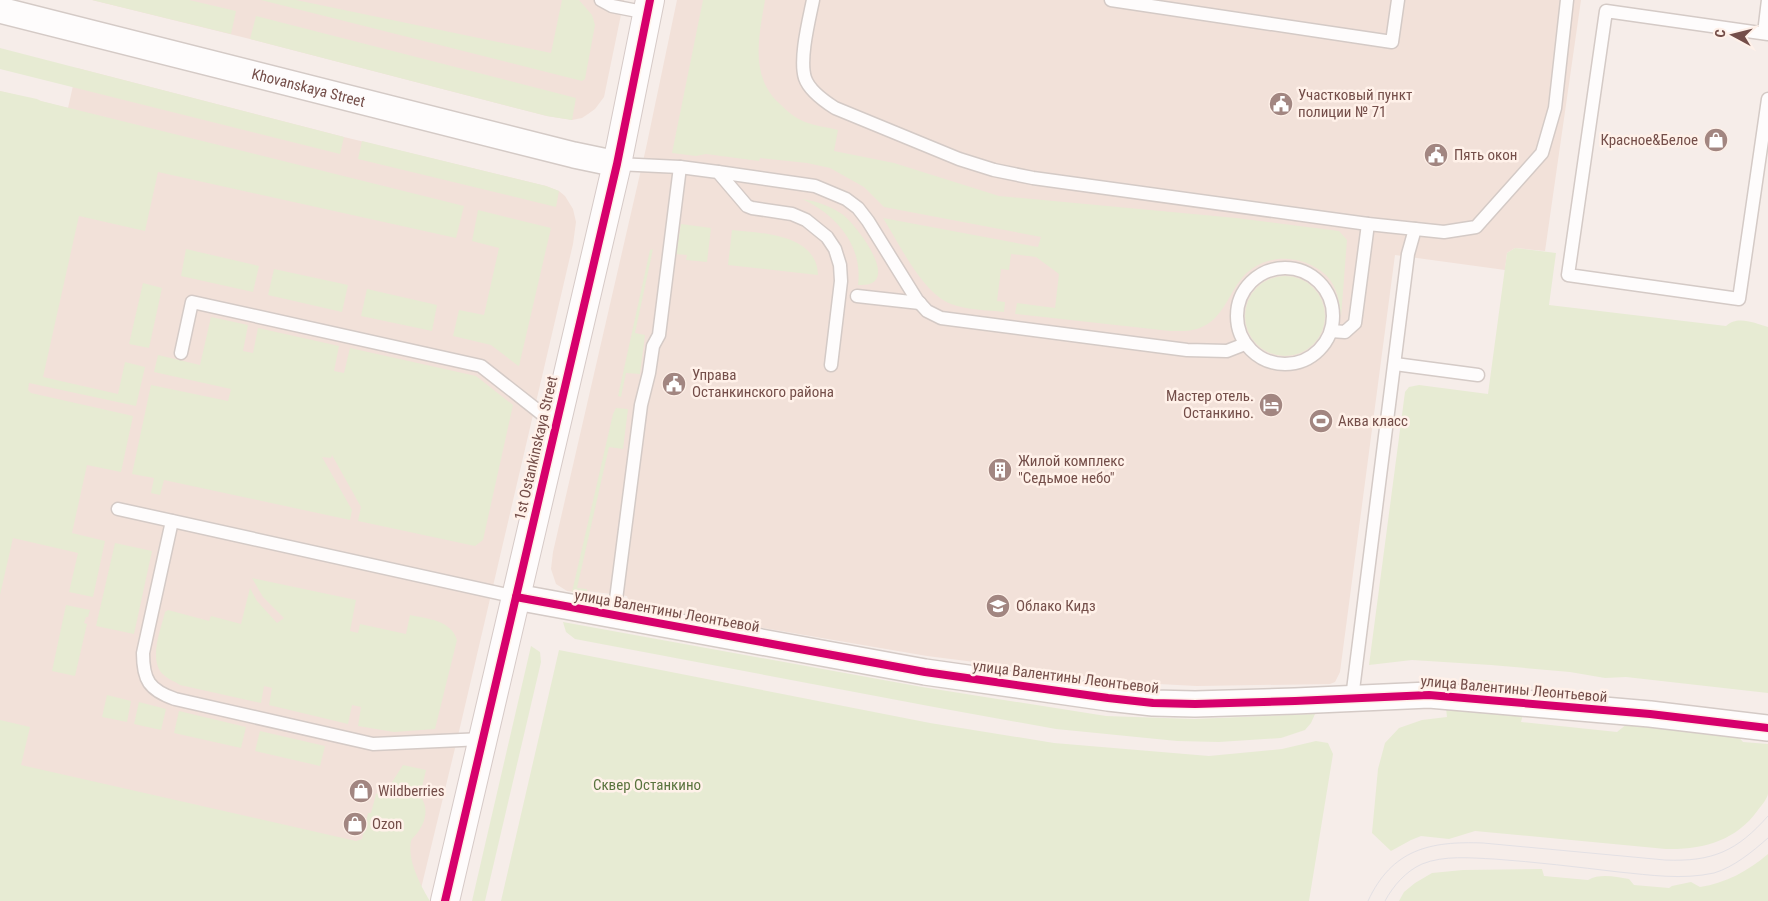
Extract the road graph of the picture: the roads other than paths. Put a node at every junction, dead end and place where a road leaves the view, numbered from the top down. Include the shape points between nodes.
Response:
1 (602, 0) edge
2 (813, 0) edge
3 (1111, 0) edge
4 (1398, 0) edge
5 (1567, 0) edge
6 (1768, 0) edge
7 (649, 7) edge
8 (0, 10) edge
9 (1766, 33) edge
10 (1768, 99) edge
11 (1767, 118) edge
12 (617, 164) junction
13 (680, 167) junction
14 (718, 172) junction
15 (1368, 224) junction
16 (1415, 229) junction
17 (857, 296) dead end
18 (920, 303) junction
19 (1331, 331) junction
20 (1245, 344) junction
21 (181, 353) dead end
22 (1395, 364) junction
23 (831, 365) dead end
24 (1478, 375) dead end
25 (556, 426) junction
26 (118, 509) dead end
27 (172, 521) junction
28 (516, 597) junction
29 (614, 615) junction
30 (1352, 698) junction
31 (1768, 728) edge
32 (483, 739) junction
33 (445, 901) edge

1 - 7 lane via 612,6
2 - 15 lane via 804,54 805,78 819,98 835,108 959,159 1033,178
3 - 4 lane via 1392,42
5 - 16 lane via 1555,108 1542,153 1476,227 1444,232
6 - 9 lane
7 - 12 street, 1st Ostankinskaya Street
8 - 12 street, Khovanskaya Street
9 - 11 lane via 1606,11 1568,275 1739,299
10 - 11 lane
12 - 13 lane
12 - 25 street, 1st Ostankinskaya Street
13 - 14 lane
13 - 29 lane via 659,335 653,346 641,405
14 - 18 lane via 815,186 846,199 868,221
14 - 23 lane via 747,206 792,214 806,220 827,237 835,249 841,281
15 - 16 lane
15 - 19 lane via 1355,324 1345,332
16 - 22 lane via 1408,254
17 - 18 lane
18 - 20 lane via 927,311 955,321 1187,350 1227,351
19 - 20 lane via 1325,344 1314,355 1285,365 1256,355
19 - 20 lane via 1332,301 1325,287 1300,269 1270,269 1256,276 1238,300 1238,331
21 - 25 lane via 192,302 481,366
22 - 24 lane
22 - 30 lane
25 - 28 street, 1st Ostankinskaya Street
26 - 27 lane
27 - 28 lane
27 - 32 lane via 143,653 143,671 161,694 373,744
28 - 29 street, улица Валентины Леонтьевой
28 - 32 street, 1st Ostankinskaya Street
29 - 30 street, улица Валентины Леонтьевой via 924,672 1108,698 1195,704
30 - 31 street, улица Валентины Леонтьевой via 1453,696
32 - 33 street, 1st Ostankinskaya Street

